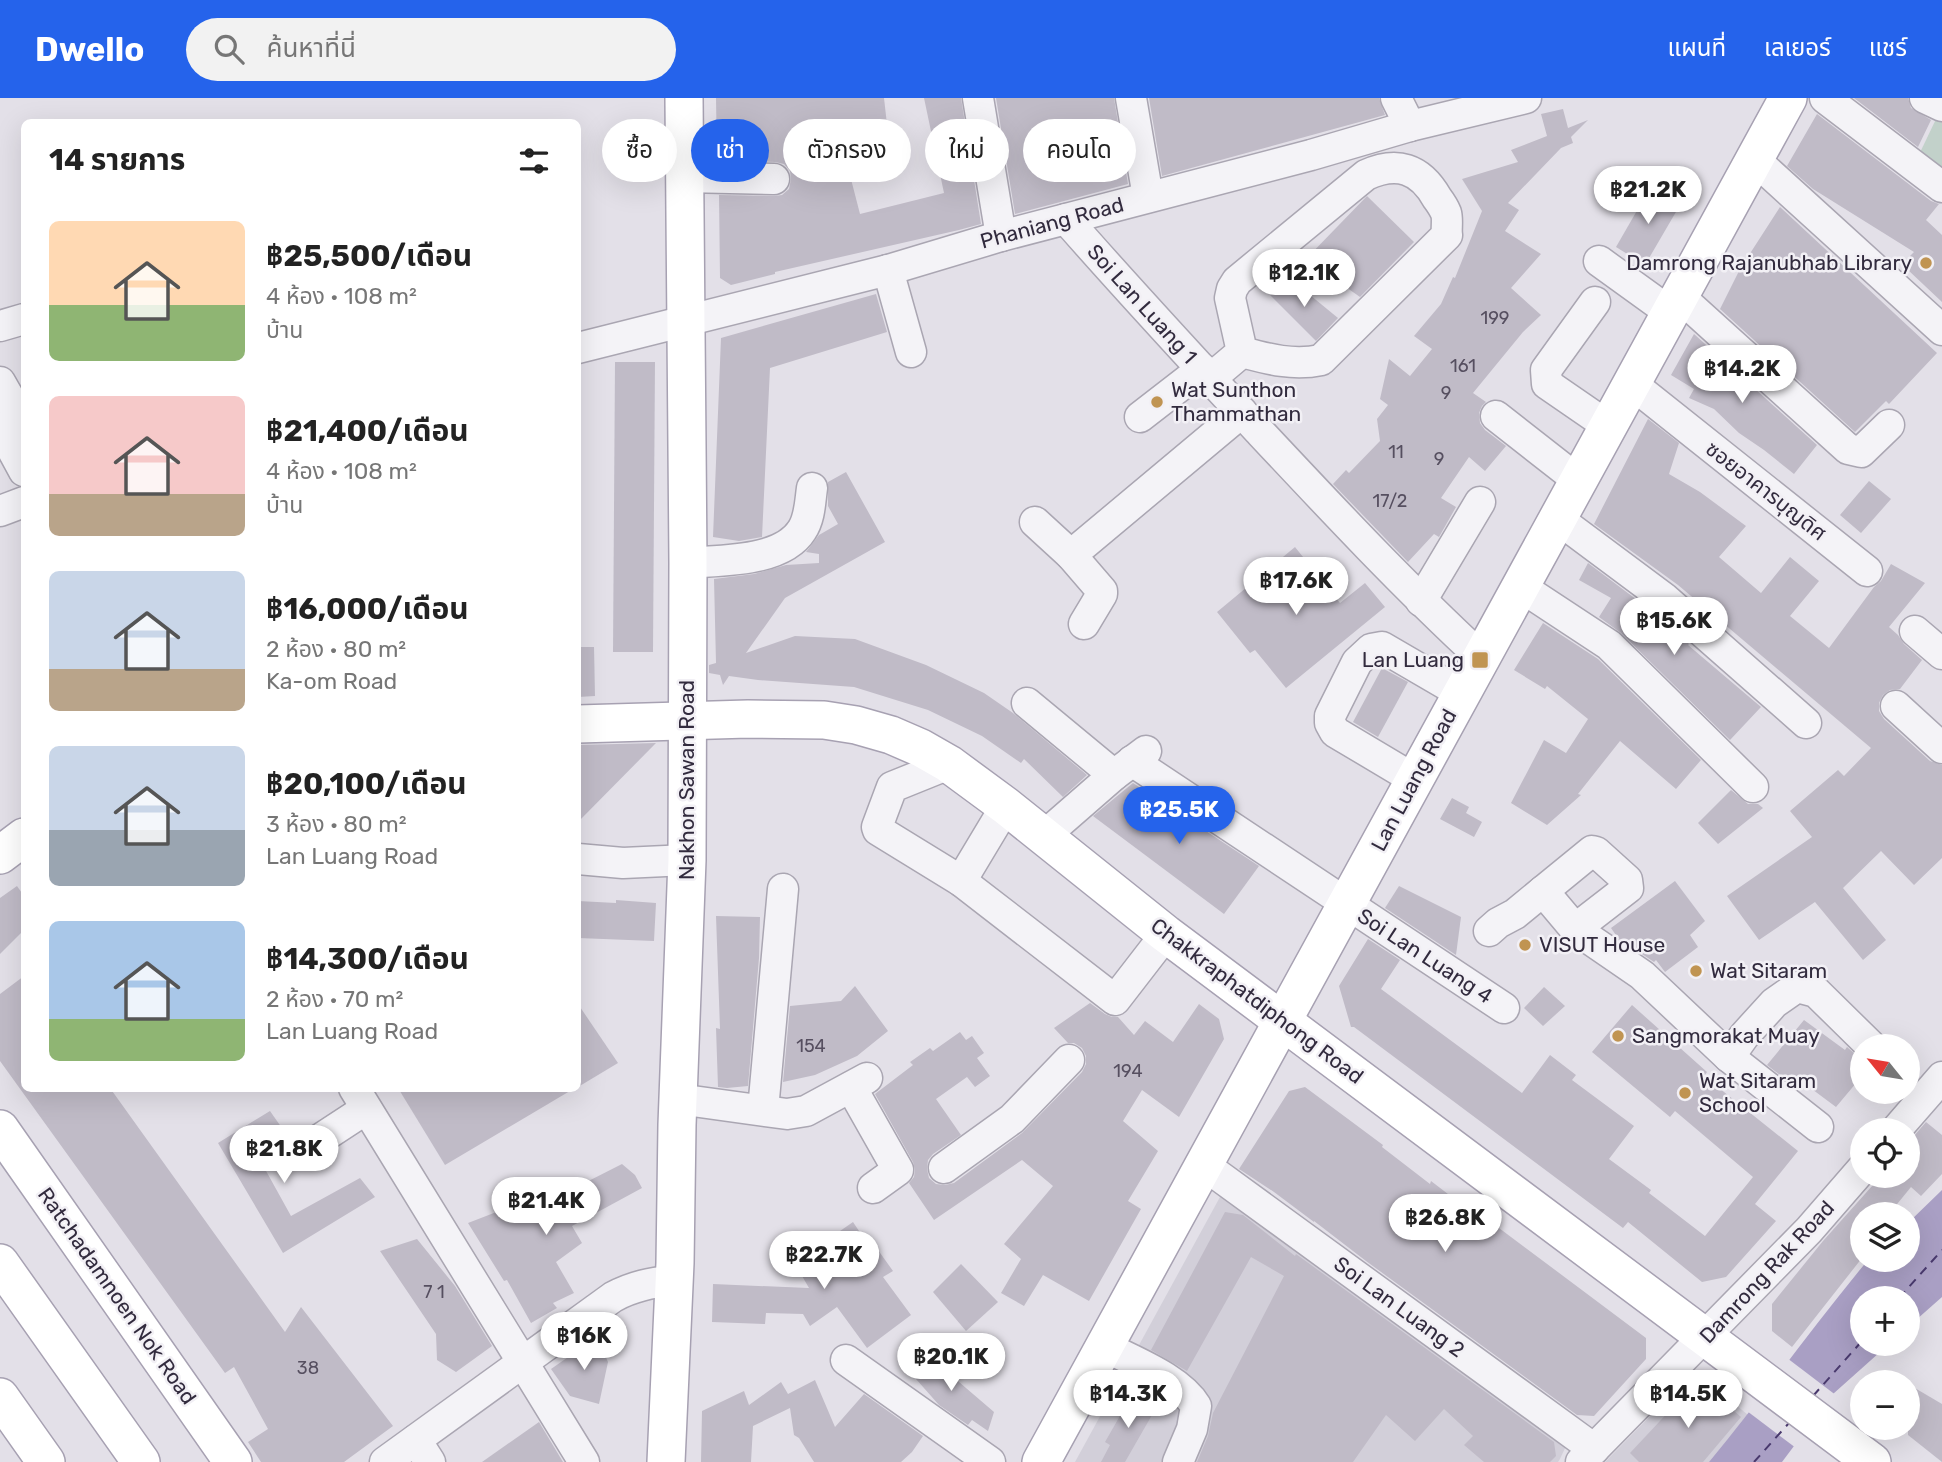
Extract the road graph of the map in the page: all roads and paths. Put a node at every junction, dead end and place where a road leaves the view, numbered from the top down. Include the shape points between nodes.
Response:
1 (684, 98) edge
2 (978, 98) edge
3 (1130, 98) edge
4 (1396, 98) edge
5 (1526, 98) edge
6 (1788, 98) edge
7 (1825, 98) edge
8 (1924, 98) edge
9 (1942, 106) edge
10 (1410, 126) junction
11 (1755, 160) junction
12 (684, 177) junction
13 (774, 178) dead end
14 (1942, 187) edge
15 (1148, 197) junction
16 (1066, 219) junction
17 (1001, 236) junction
18 (1599, 261) dead end
19 (888, 270) junction
20 (1595, 302) dead end
21 (1675, 305) junction
22 (21, 320) edge
23 (686, 321) junction
24 (0, 327) edge
25 (1942, 330) edge
26 (581, 347) edge
27 (911, 352) dead end
28 (1242, 352) junction
29 (21, 373) edge
30 (1206, 374) junction
31 (0, 381) edge
32 (1632, 384) junction
33 (1242, 412) junction
34 (1496, 416) dead end
35 (1140, 417) dead end
36 (1889, 425) dead end
37 (1608, 426) junction
38 (18, 432) edge
39 (1578, 481) junction
40 (812, 488) dead end
41 (1479, 502) dead end
42 (21, 503) edge
43 (0, 511) edge
44 (1558, 519) junction
45 (1035, 522) dead end
46 (1071, 555) junction
47 (688, 563) junction
48 (1867, 571) dead end
49 (1521, 587) junction
50 (1421, 601) junction
51 (1084, 624) dead end
52 (1915, 631) dead end
53 (1942, 654) edge
54 (1482, 658) junction
55 (1461, 694) junction
56 (1027, 703) dead end
57 (1896, 706) dead end
58 (687, 722) junction
59 (1806, 723) dead end
60 (581, 724) edge
61 (1942, 748) edge
62 (1131, 762) junction
63 (948, 764) junction
64 (1414, 779) junction
65 (1753, 787) dead end
66 (1006, 806) junction
67 (1044, 836) junction
68 (21, 839) edge
69 (0, 855) edge
70 (581, 859) edge
71 (687, 860) junction
72 (961, 881) junction
73 (782, 889) dead end
74 (1543, 891) junction
75 (1346, 905) junction
76 (1575, 929) junction
77 (1489, 931) dead end
78 (1166, 934) junction
79 (1504, 1008) dead end
80 (1282, 1021) junction
81 (1859, 1034) edge
82 (1729, 1057) junction
83 (1069, 1060) dead end
84 (1925, 1086) edge
85 (360, 1099) edge
86 (678, 1099) junction
87 (763, 1110) junction
88 (1904, 1118) edge
89 (1818, 1127) dead end
90 (0, 1129) edge
91 (311, 1145) dead end
92 (1204, 1165) junction
93 (944, 1168) dead end
94 (1850, 1184) edge
95 (873, 1188) dead end
96 (0, 1263) edge
97 (674, 1280) junction
98 (1706, 1336) junction
99 (1104, 1346) junction
100 (846, 1360) dead end
101 (522, 1363) junction
102 (0, 1397) edge
103 (423, 1451) edge
104 (1588, 1455) edge
105 (46, 1462) edge
106 (141, 1462) edge
107 (233, 1462) edge
108 (385, 1462) edge
109 (584, 1462) edge
110 (666, 1462) edge
111 (989, 1462) edge
112 (1041, 1462) edge
113 (1178, 1462) edge
114 (1872, 1462) edge

1 - 12 main road, Nakhon Sawan Road
2 - 17 street
3 - 15 street
4 - 10 street
5 - 10 street, Phaniang Road
6 - 11 main road, Lan Luang Road
7 - 14 street
8 - 9 street
10 - 15 street, Phaniang Road
11 - 21 main road, Lan Luang Road
11 - 25 street
12 - 13 street
12 - 23 main road, Nakhon Sawan Road
15 - 16 street, Phaniang Road
16 - 17 street, Phaniang Road
16 - 30 street, Soi Lan Luang 1
17 - 19 street, Phaniang Road
18 - 21 street
19 - 23 street, Phaniang Road
19 - 27 street
20 - 37 street via 1546,370 1547,384
21 - 32 main road, Lan Luang Road
21 - 36 street via 1848,449 1861,452
22 - 24 street
23 - 26 street, Phaniang Road
23 - 47 main road, Nakhon Sawan Road
28 - 28 street via 1230,298 1237,281 1366,175 1397,167 1418,174 1446,213 1447,235 1321,360 1277,362
28 - 30 street
29 - 31 street
30 - 33 street, Soi Lan Luang 1
30 - 35 street
31 - 38 street
32 - 37 main road, Lan Luang Road
32 - 48 street, ซอยอาคารบุญดิศ
33 - 46 street
33 - 50 street, Soi Lan Luang 1
34 - 39 street
37 - 39 main road, Lan Luang Road
39 - 44 main road, Lan Luang Road
40 - 47 street via 809,512 794,541 764,555
41 - 50 street
42 - 43 street
44 - 49 main road, Lan Luang Road
44 - 59 street via 1664,598
45 - 46 street
46 - 51 street via 1102,591
47 - 58 main road, Nakhon Sawan Road
49 - 54 main road, Lan Luang Road
49 - 65 street via 1609,645
50 - 54 street, Soi Lan Luang 1
52 - 53 street
54 - 55 main road, Lan Luang Road
55 - 64 main road, Lan Luang Road
55 - 64 street via 1382,647 1371,649 1357,662 1330,723 1335,732
56 - 62 street, Soi Lan Luang 4
57 - 61 street
58 - 60 main road, Chakkraphatdiphong Road
58 - 63 main road, Chakkraphatdiphong Road via 795,719 856,725 901,739
58 - 71 main road, Nakhon Sawan Road
62 - 67 street
62 - 75 street, Soi Lan Luang 4
63 - 66 main road, Chakkraphatdiphong Road
63 - 72 street via 892,787 877,828
64 - 75 main road, Lan Luang Road
66 - 67 main road, Chakkraphatdiphong Road
66 - 72 street
67 - 78 main road, Chakkraphatdiphong Road
68 - 69 main road
70 - 71 street
71 - 86 main road, Nakhon Sawan Road
72 - 78 street via 1115,1000
73 - 87 street
74 - 76 street
74 - 76 street via 1592,851 1627,880 1628,888
74 - 77 street
75 - 79 street, Soi Lan Luang 4
75 - 80 main road, Lan Luang Road
76 - 82 street via 1643,975
78 - 80 main road, Chakkraphatdiphong Road
80 - 92 main road, Lan Luang Road
80 - 98 main road, Chakkraphatdiphong Road
81 - 82 street via 1816,992 1797,987 1774,1003
82 - 89 street
83 - 93 street via 1012,1119
84 - 88 street
85 - 91 street
85 - 101 street
86 - 87 street
86 - 97 main road, Nakhon Sawan Road
87 - 95 street via 806,1111 859,1083 898,1170
90 - 107 main road, Ratchadamnoen Nok Road
92 - 99 main road, Lan Luang Road
92 - 104 street, Soi Lan Luang 2
94 - 98 street, Damrong Rak Road
96 - 106 main road
97 - 101 street via 647,1283 613,1297
97 - 110 main road, Nakhon Sawan Road
98 - 104 street, Damrong Rak Road
98 - 114 main road, Chakkraphatdiphong Road
99 - 112 main road, Lan Luang Road
99 - 113 street via 1170,1381 1196,1406
100 - 111 street
101 - 103 street
101 - 109 street
102 - 105 main road
103 - 108 street

